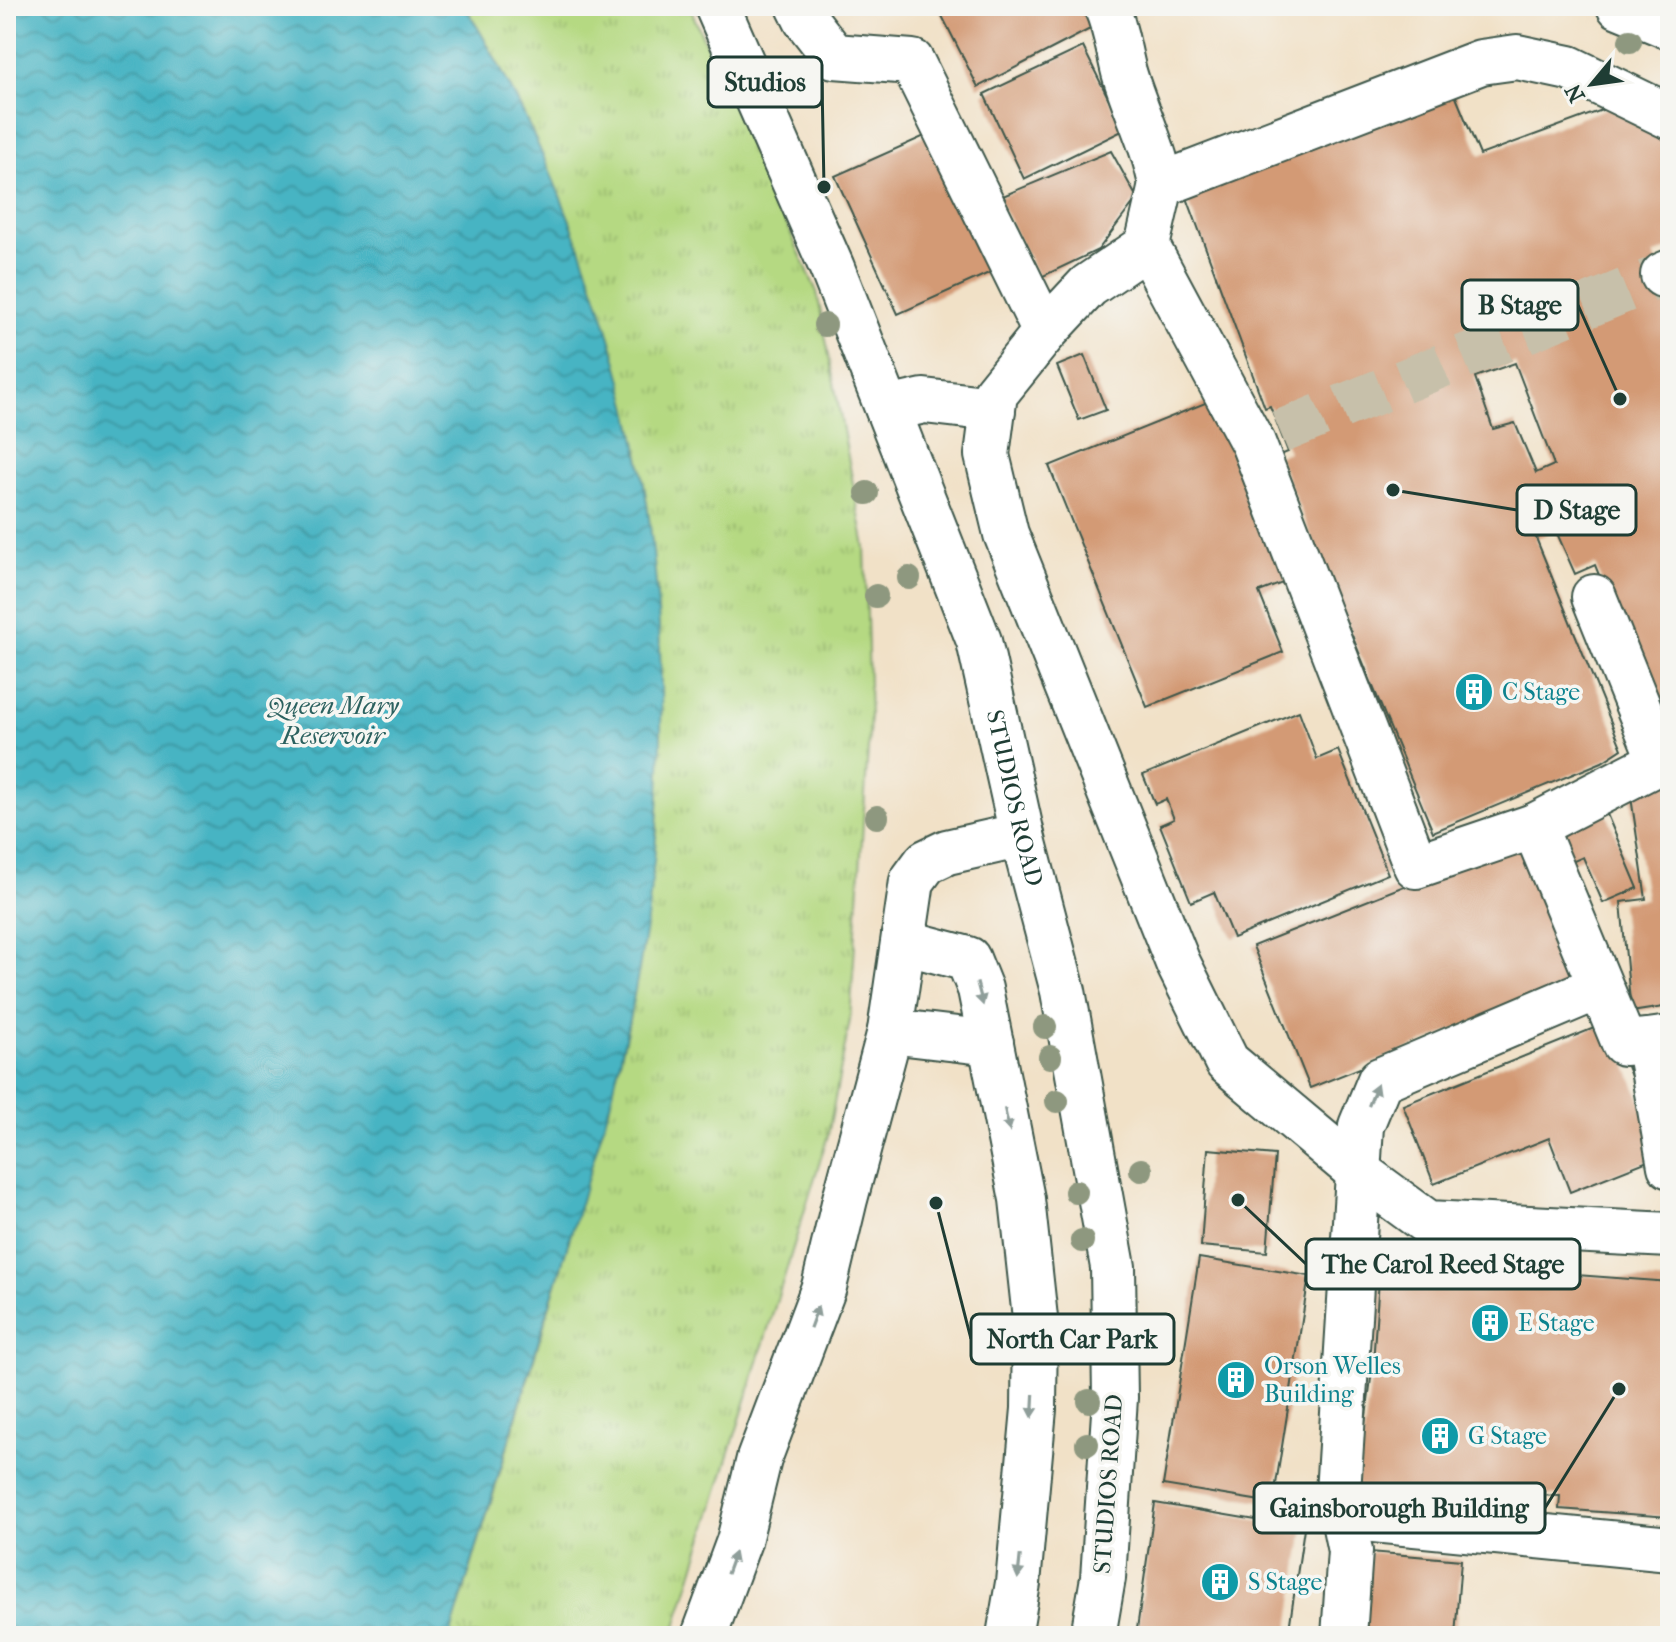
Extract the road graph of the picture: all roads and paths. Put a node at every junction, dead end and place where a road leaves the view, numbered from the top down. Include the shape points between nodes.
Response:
1 (717, 6) edge
2 (799, 6) edge
3 (1106, 6) edge
4 (1619, 6) edge
5 (1670, 27) edge
6 (1670, 117) edge
7 (1161, 185) junction
8 (1147, 246) junction
9 (1045, 332) junction
10 (888, 409) junction
11 (993, 409) junction
12 (1594, 597) dead end
13 (1666, 762) edge
14 (1534, 826) junction
15 (1022, 835) junction
16 (904, 935) junction
17 (1599, 987) junction
18 (890, 1031) junction
19 (1659, 1039) edge
20 (991, 1043) junction
21 (1670, 1166) edge
22 (1357, 1171) junction
23 (1670, 1235) edge
24 (1343, 1517) junction
25 (1670, 1549) edge
26 (704, 1636) edge
27 (1009, 1636) edge
28 (1093, 1636) edge
29 (1344, 1636) edge

1 - 10 street, STUDIOS ROAD
2 - 9 street via 834,56 912,62
3 - 7 street
4 - 5 street
6 - 7 street via 1569,68 1517,57 1481,62
7 - 8 street
8 - 9 street via 1088,286
8 - 14 street via 1267,437 1416,866
9 - 11 street via 995,394
10 - 11 street via 924,401
10 - 15 street, STUDIOS ROAD via 979,641
11 - 22 street via 987,455 1006,534 1178,963 1227,1062
12 - 13 street
13 - 14 street
14 - 17 street
15 - 16 street via 926,862 912,881
15 - 28 street, STUDIOS ROAD via 1063,991 1113,1267 1115,1398 1103,1578
16 - 18 street
16 -> 20 street via 919,946 968,959
17 - 19 street via 1624,1043
22 -> 17 street via 1361,1126 1380,1080
18 - 20 street
26 -> 18 street via 739,1541 759,1459 824,1287
19 - 21 street
20 -> 27 street via 1022,1199 1035,1318 1033,1423
22 - 23 street via 1428,1223
22 - 24 street via 1338,1493
24 - 25 street
24 - 29 street via 1350,1551

